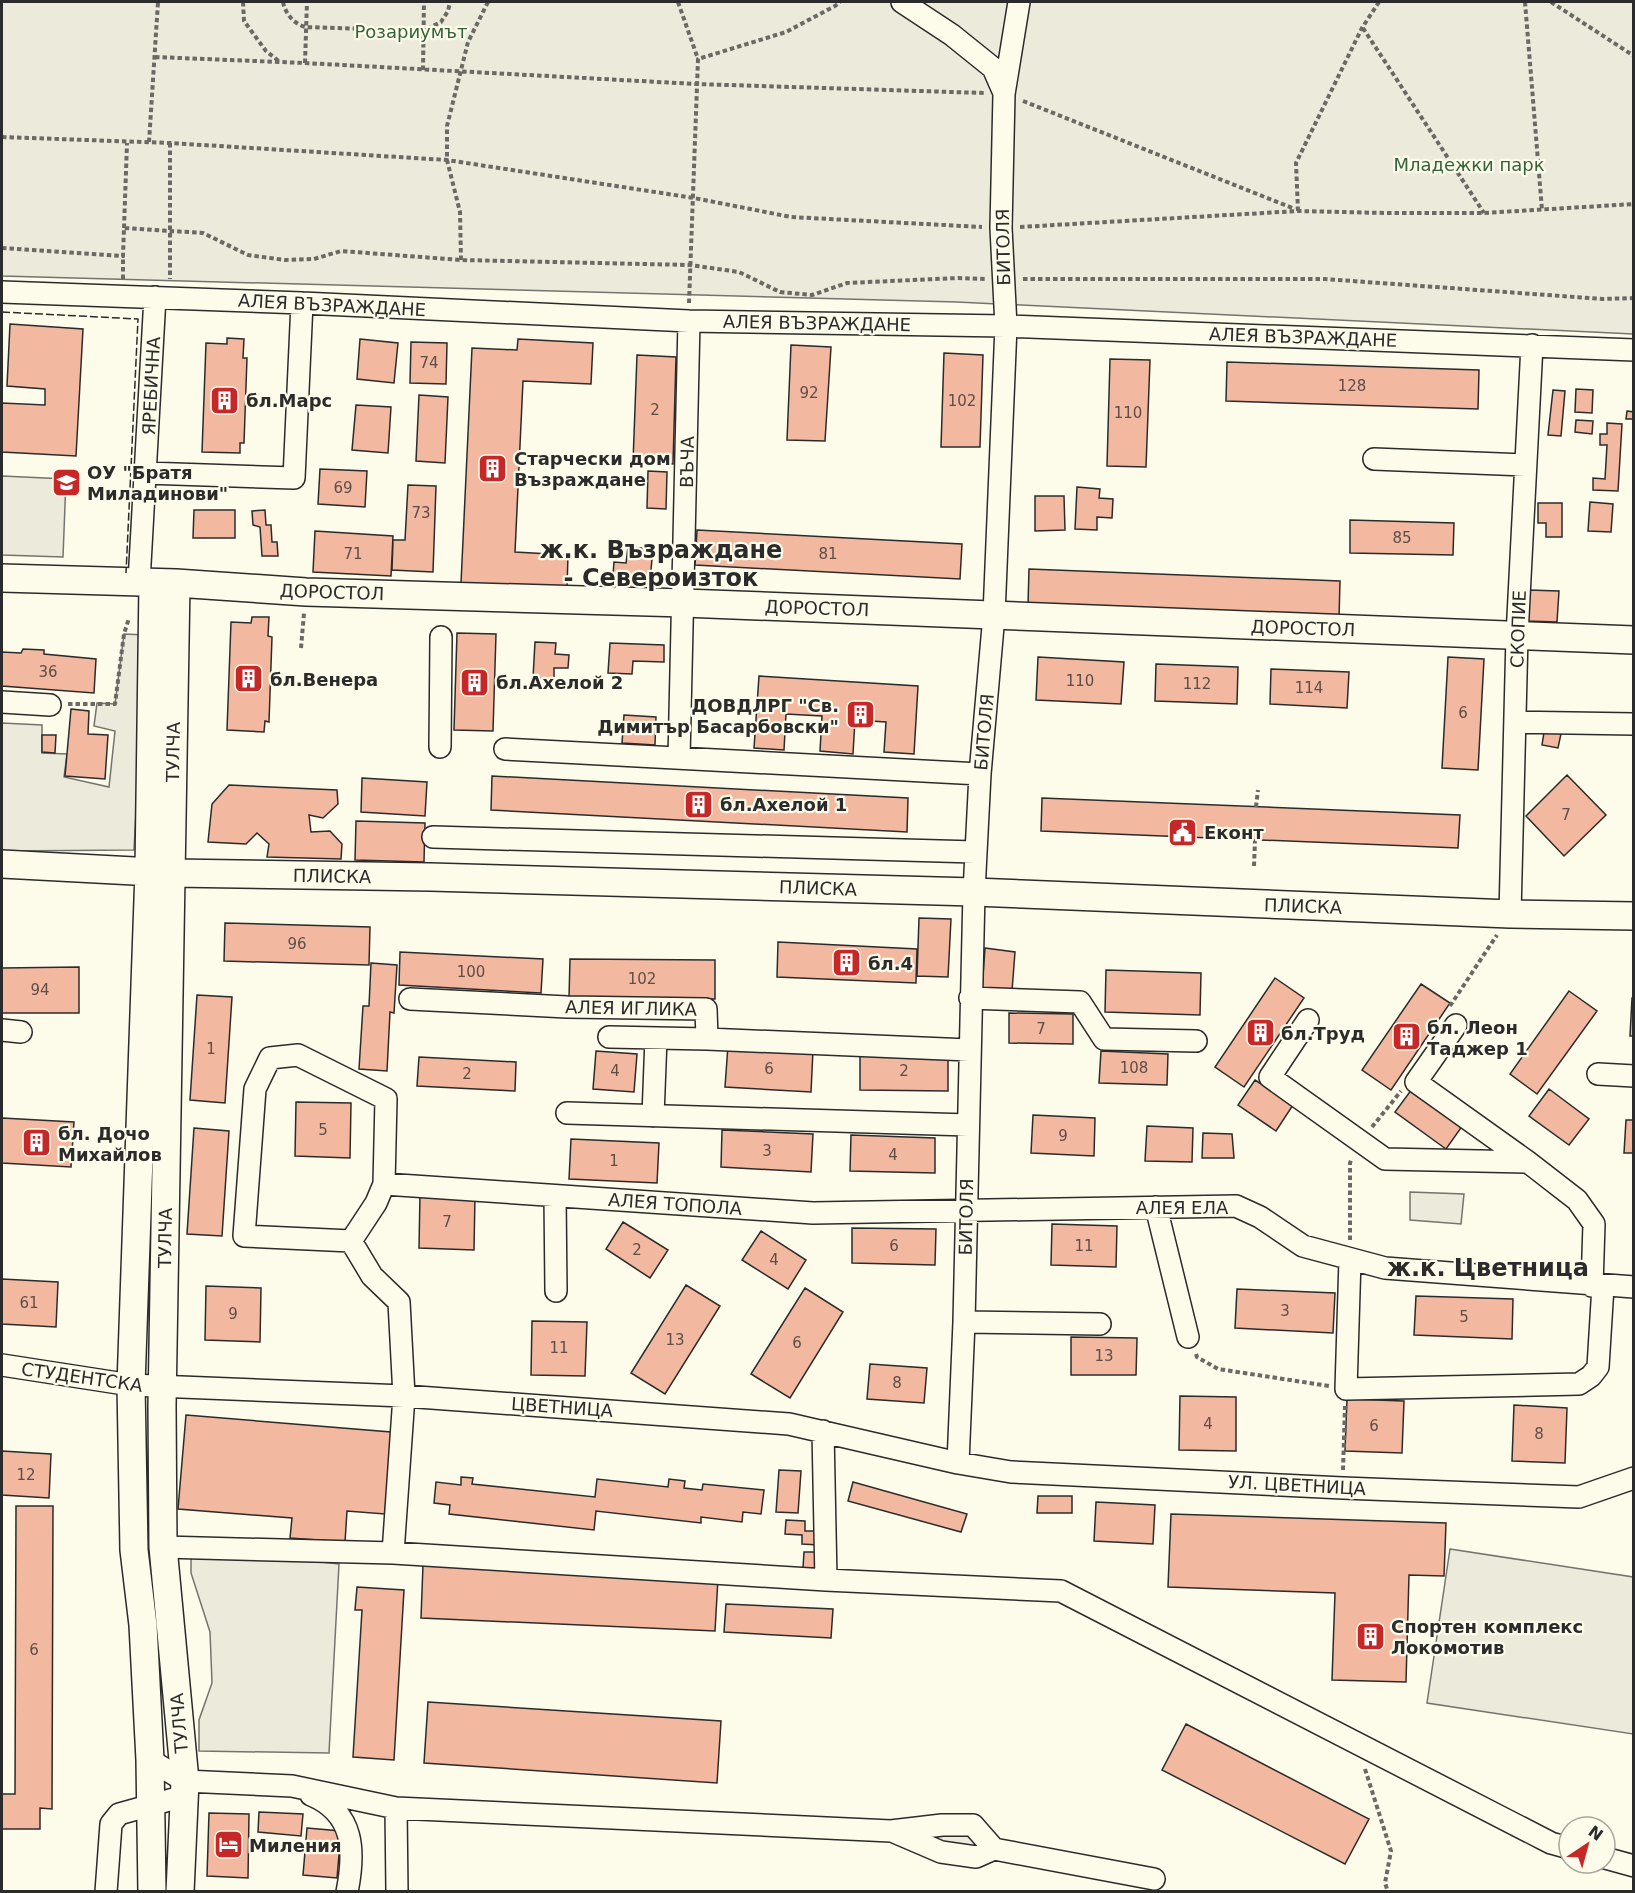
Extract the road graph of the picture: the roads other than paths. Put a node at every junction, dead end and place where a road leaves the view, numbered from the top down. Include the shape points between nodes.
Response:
1 (902, 2) edge
2 (1019, 2) edge
3 (1004, 94) junction
4 (2, 292) edge
5 (162, 298) junction
6 (302, 303) junction
7 (689, 321) junction
8 (1006, 326) junction
9 (1532, 345) junction
10 (1634, 350) edge
11 (1374, 459) dead end
12 (1525, 465) junction
13 (146, 472) junction
14 (2, 578) edge
15 (156, 583) junction
16 (684, 603) junction
17 (994, 615) junction
18 (1517, 636) junction
19 (441, 638) dead end
20 (1634, 640) edge
21 (2, 702) edge
22 (50, 705) road end
23 (1515, 722) junction
24 (1634, 724) edge
25 (440, 747) dead end
26 (505, 749) dead end
27 (679, 758) junction
28 (980, 774) junction
29 (433, 837) dead end
30 (975, 852) junction
31 (2, 864) edge
32 (160, 872) junction
33 (974, 892) junction
34 (1510, 914) junction
35 (1634, 916) edge
36 (970, 998) junction
37 (410, 999) dead end
38 (1308, 1020) dead end
39 (1455, 1025) dead end
40 (609, 1037) dead end
41 (656, 1038) junction
42 (707, 1039) junction
43 (1196, 1041) dead end
44 (969, 1050) junction
45 (1598, 1074) dead end
46 (1634, 1076) edge
47 (567, 1113) dead end
48 (653, 1116) junction
49 (968, 1125) junction
50 (1528, 1162) junction
51 (384, 1184) junction
52 (555, 1196) junction
53 (1156, 1207) junction
54 (967, 1210) junction
55 (351, 1241) junction
56 (1350, 1259) junction
57 (1597, 1286) junction
58 (1634, 1287) edge
59 (556, 1291) dead end
60 (964, 1322) junction
61 (1101, 1324) dead end
62 (1188, 1337) road end
63 (2, 1365) edge
64 (131, 1385) junction
65 (162, 1387) junction
66 (404, 1396) junction
67 (823, 1431) junction
68 (958, 1463) junction
69 (1634, 1478) edge
70 (163, 1547) junction
71 (393, 1553) junction
72 (826, 1580) junction
73 (150, 1760) junction
74 (292, 1786) junction
75 (184, 1788) junction
76 (150, 1805) junction
77 (396, 1808) junction
78 (891, 1831) junction
79 (1557, 1845) edge
80 (994, 1849) junction
81 (1617, 1861) edge
82 (1634, 1866) edge
83 (1154, 1880) dead end
84 (106, 1892) edge
85 (152, 1892) edge
86 (180, 1892) edge
87 (347, 1892) edge
88 (397, 1892) edge

1 - 3 street via 993,68
2 - 3 street, БИТОЛЯ
3 - 8 street, БИТОЛЯ via 1001,228
4 - 5 street, АЛЕЯ ВЪЗРАЖДАНЕ
5 - 6 street, АЛЕЯ ВЪЗРАЖДАНЕ
5 - 13 street, ЯРЕБИЧНА
6 - 7 street, АЛЕЯ ВЪЗРАЖДАНЕ
6 - 13 street via 294,478
7 - 8 street, АЛЕЯ ВЪЗРАЖДАНЕ
7 - 16 street, ВЪЧА
8 - 9 street, АЛЕЯ ВЪЗРАЖДАНЕ
8 - 17 street, БИТОЛЯ
9 - 10 street, АЛЕЯ ВЪЗРАЖДАНЕ
9 - 12 street, СКОПИЕ
11 - 12 street
12 - 18 street, СКОПИЕ
13 - 15 street, ЯРЕБИЧНА
14 - 15 main road, ДОРОСТОЛ
15 - 16 main road, ДОРОСТОЛ via 306,592
15 - 32 main road, ТУЛЧА
16 - 17 main road, ДОРОСТОЛ
16 - 27 street, ВЪЧА
17 - 18 main road, ДОРОСТОЛ
17 - 28 street, БИТОЛЯ
18 - 20 main road, ДОРОСТОЛ
18 - 23 street, СКОПИЕ
19 - 25 street
21 - 22 street
23 - 24 street
23 - 34 street, СКОПИЕ
26 - 27 street
27 - 28 street
28 - 30 street, БИТОЛЯ
29 - 30 street
30 - 33 street, БИТОЛЯ
31 - 32 main road, ПЛИСКА
32 - 33 main road, ПЛИСКА
32 - 64 main road, ТУЛЧА
32 - 65 main road, ТУЛЧА
33 - 34 main road, ПЛИСКА
33 - 36 street, БИТОЛЯ
34 - 35 main road, ПЛИСКА
36 - 43 street via 1080,1002 1104,1038
36 - 44 street, БИТОЛЯ
37 - 42 street, АЛЕЯ ИГЛИКА via 706,1009
38 - 50 street via 1270,1077 1385,1159
39 - 50 street via 1416,1082
40 - 41 street
41 - 42 street
41 - 48 street
42 - 44 street, АЛЕЯ ИГЛИКА
44 - 49 street, БИТОЛЯ
45 - 46 street
47 - 48 street
48 - 49 street
49 - 54 street, БИТОЛЯ
50 - 57 street via 1577,1200 1594,1224
51 - 52 street, АЛЕЯ ТОПОЛА
51 - 55 street
51 - 55 street via 386,1099 298,1055 270,1058 255,1089 244,1236
52 - 54 street, АЛЕЯ ТОПОЛА via 813,1213
52 - 59 street
53 - 54 street, АЛЕЯ ЕЛА
53 - 56 street, АЛЕЯ ЕЛА via 1236,1206 1303,1246
53 - 62 street
54 - 60 street, БИТОЛЯ
55 - 66 street via 372,1275 399,1302
56 - 57 street, АЛЕЯ ЕЛА via 1385,1268
56 - 57 street via 1346,1389 1579,1384 1598,1368
57 - 58 street, АЛЕЯ ЕЛА
60 - 61 street
60 - 68 street, БИТОЛЯ
63 - 64 street, СТУДЕНТСКА
64 - 65 street, СТУДЕНТСКА
64 - 73 main road, ТУЛЧА via 134,1550 143,1625
65 - 66 street, ЦВЕТНИЦА
65 - 70 main road, ТУЛЧА
66 - 67 street, ЦВЕТНИЦА via 789,1424
66 - 71 street
67 - 68 street, ЦВЕТНИЦА
67 - 72 street
68 - 69 street, УЛ. ЦВЕТНИЦА via 1011,1472 1579,1497
70 - 71 street
70 - 75 main road, ТУЛЧА
71 - 72 street
72 - 79 street via 1061,1592
73 - 75 street
73 - 76 main road, ТУЛЧА
74 - 75 street
74 - 77 street
74 - 87 street via 320,1798 346,1825 352,1843
75 - 76 street
75 - 86 main road, ТУЛЧА
76 - 84 street via 119,1814 111,1824
76 - 85 main road, ТУЛЧА
77 - 78 street
77 - 88 street
78 - 80 street via 941,1852 976,1857
78 - 80 street via 973,1825
80 - 83 street
81 - 82 street

